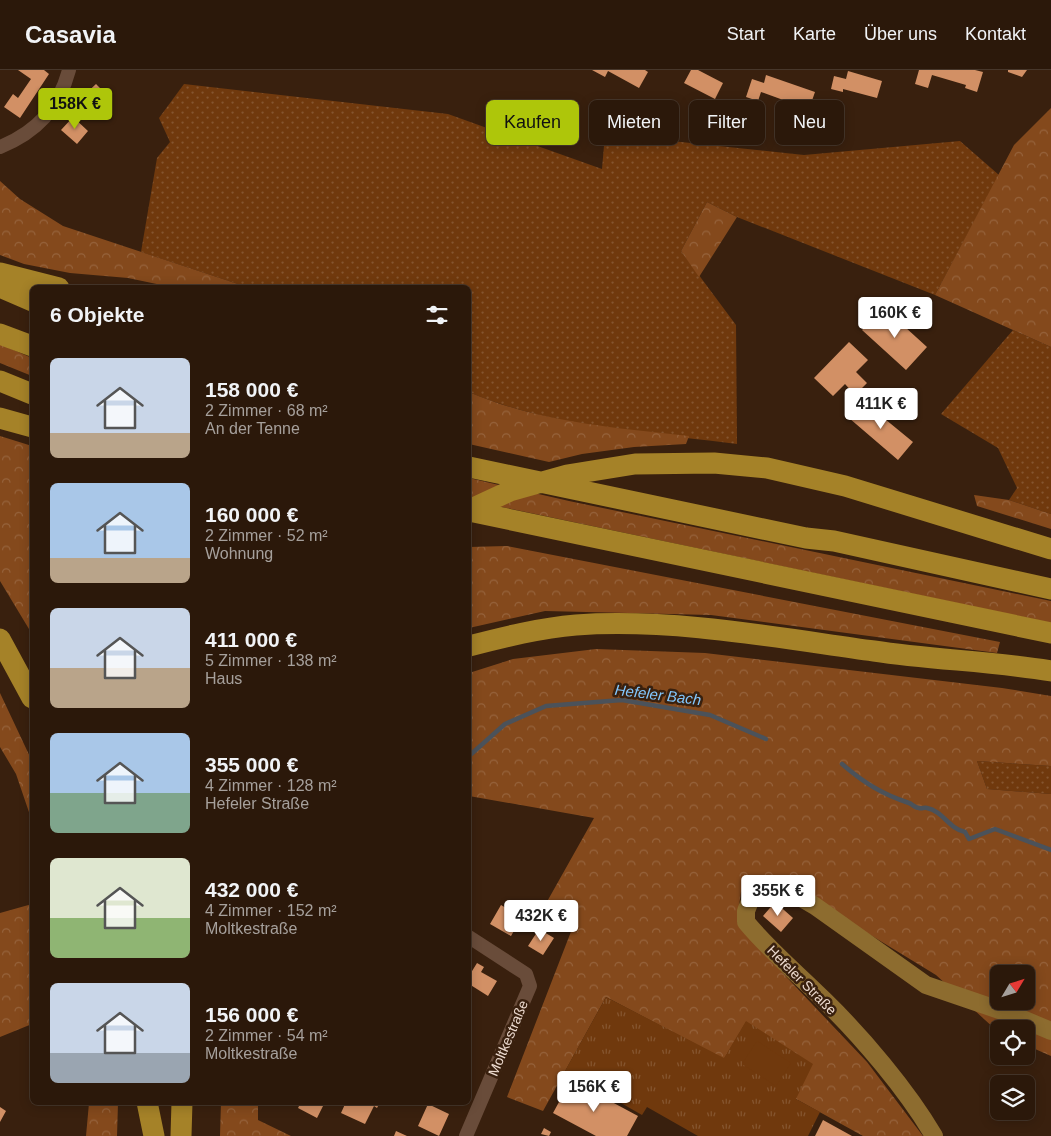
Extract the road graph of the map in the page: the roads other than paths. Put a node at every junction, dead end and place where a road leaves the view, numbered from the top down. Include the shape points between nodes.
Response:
1 (69, 70) edge
2 (0, 147) edge
3 (0, 273) edge
4 (47, 285) edge
5 (0, 287) edge
6 (30, 300) edge
7 (0, 334) edge
8 (30, 345) edge
9 (0, 381) edge
10 (30, 393) edge
11 (0, 418) edge
12 (30, 426) edge
13 (471, 467) edge
14 (471, 509) edge
15 (471, 510) edge
16 (1051, 549) edge
17 (1051, 589) edge
18 (1051, 634) edge
19 (0, 639) edge
20 (471, 646) edge
21 (1051, 670) edge
22 (30, 694) edge
23 (471, 938) edge
24 (1051, 1031) edge
25 (148, 1105) edge
26 (159, 1105) edge
27 (182, 1105) edge
28 (155, 1136) edge
29 (181, 1136) edge
30 (466, 1136) edge
31 (934, 1136) edge

1 - 2 street via 61,96 51,112 24,134
3 - 4 highway
5 - 6 highway
7 - 8 highway
9 - 10 highway
11 - 12 highway
13 - 17 highway
14 - 16 highway via 510,491 567,475 635,464 714,463 767,468 845,486
15 - 18 highway
19 - 22 highway
20 - 21 highway via 530,631 577,625 636,626 782,638 876,652
23 - 30 street, Moltkestraße via 526,974 530,986
24 - 31 main road, Hefeler Straße via 926,985 791,892 767,890 750,901 746,922 826,1001 898,1086
25 - 28 highway
26 - 28 highway
27 - 29 highway

